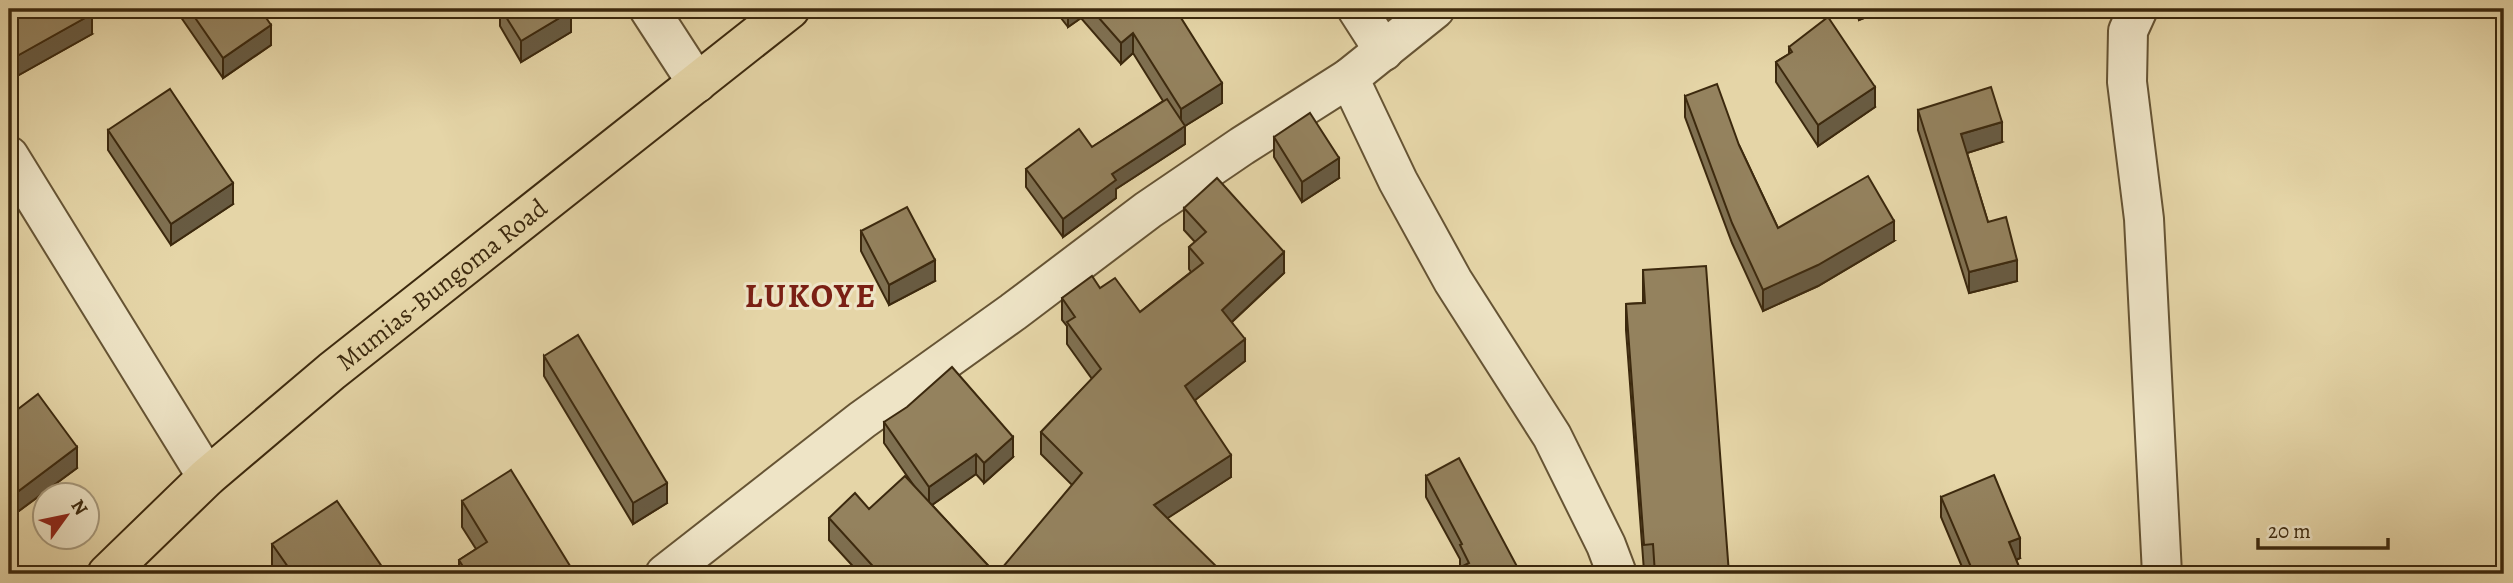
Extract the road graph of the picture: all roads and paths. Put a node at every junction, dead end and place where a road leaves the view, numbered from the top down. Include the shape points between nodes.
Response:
1 (649, 9) edge
2 (790, 9) edge
3 (1357, 9) edge
4 (1435, 9) edge
5 (2138, 9) edge
6 (1384, 51) junction
7 (1349, 78) junction
8 (697, 83) junction
9 (9, 156) edge
10 (207, 477) junction
11 (107, 574) edge
12 (665, 574) edge
13 (1617, 574) edge
14 (2162, 574) edge

1 - 8 street
2 - 8 highway, Mumias-Bungoma Road
3 - 6 street
4 - 6 street
5 - 14 street via 2128,31 2127,82 2144,219
6 - 7 street
7 - 12 street via 1148,210 862,420
7 - 13 street via 1447,270 1552,436
8 - 10 highway, Mumias-Bungoma Road via 332,371
9 - 10 street
10 - 11 highway, Mumias-Bungoma Road

